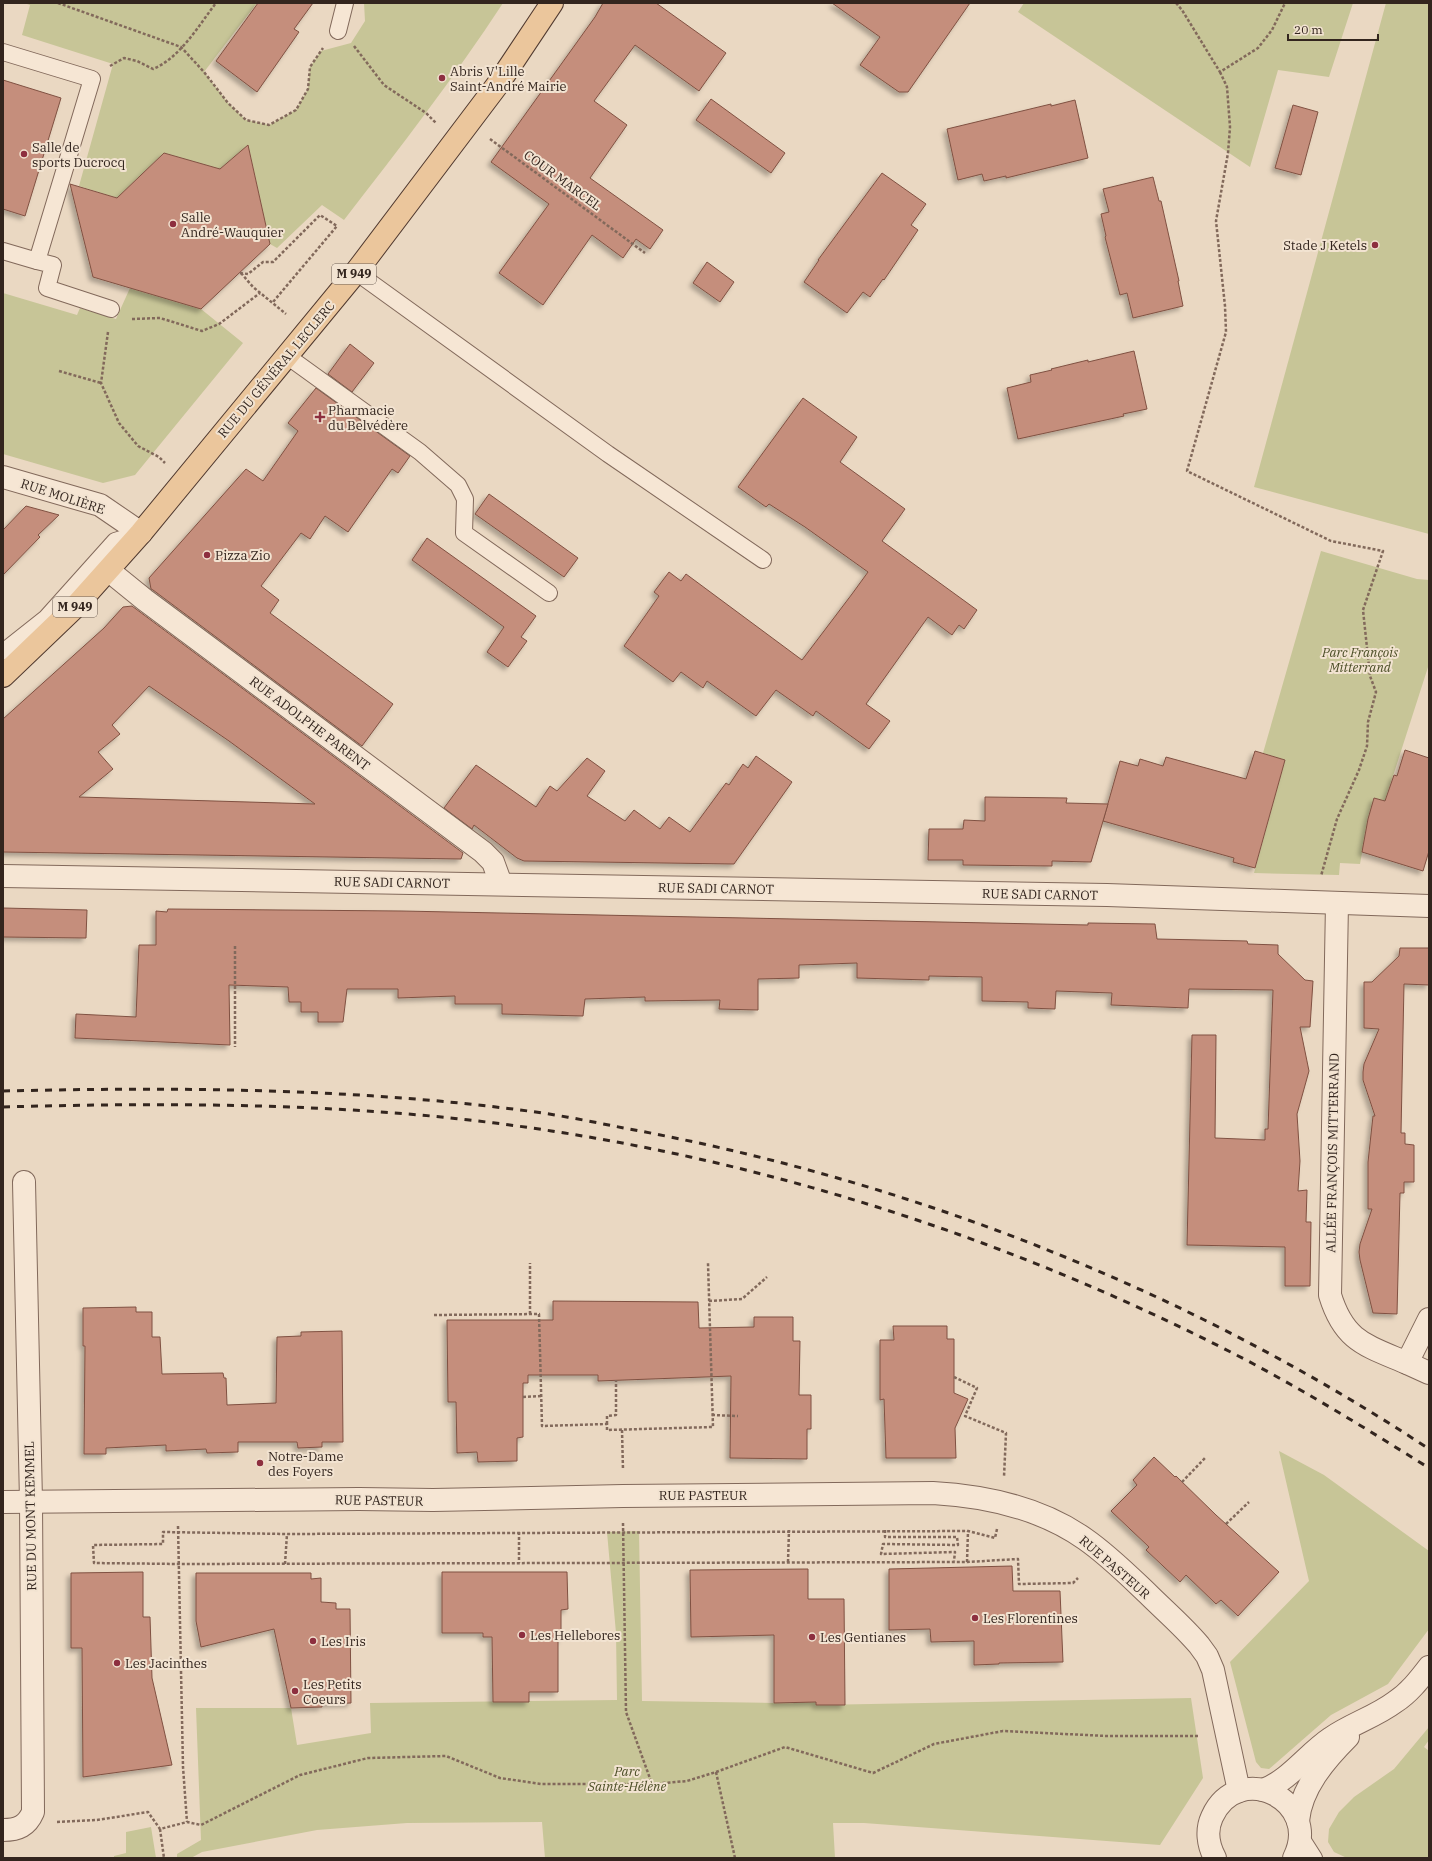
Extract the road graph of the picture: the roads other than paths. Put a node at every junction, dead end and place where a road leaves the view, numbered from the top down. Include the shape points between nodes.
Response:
1 (346, 3) edge
2 (552, 3) edge
3 (338, 31) road end
4 (3, 52) edge
5 (3, 251) edge
6 (37, 261) junction
7 (356, 272) junction
8 (111, 309) road end
9 (287, 356) junction
10 (3, 477) edge
11 (141, 533) junction
12 (763, 560) dead end
13 (108, 570) junction
14 (548, 593) dead end
15 (3, 652) edge
16 (3, 676) edge
17 (3, 876) edge
18 (501, 884) junction
19 (1328, 903) junction
20 (1429, 906) edge
21 (24, 1182) dead end
22 (1429, 1320) edge
23 (1407, 1363) junction
24 (1429, 1373) edge
25 (31, 1501) junction
26 (3, 1502) edge
27 (1429, 1667) edge
28 (1367, 1718) junction
29 (1263, 1790) junction
30 (1240, 1791) junction
31 (1299, 1829) junction
32 (3, 1830) edge
33 (1213, 1857) edge
34 (1294, 1858) edge
35 (1314, 1858) edge

1 - 3 lane
2 - 7 main road, RUE DU GÉNÉRAL LECLERC / M 949 via 469,123
4 - 6 lane via 92,79
5 - 6 lane
6 - 8 lane via 53,265 47,288
7 - 9 main road, RUE DU GÉNÉRAL LECLERC / M 949
7 - 12 lane via 608,454
9 - 11 main road, RUE DU GÉNÉRAL LECLERC / M 949
9 - 14 lane via 420,452 458,485 465,499 464,533
10 - 11 street, RUE MOLIÈRE via 100,505
11 - 13 main road, RUE DU GÉNÉRAL LECLERC / M 949
11 - 15 lane via 115,541 46,618
13 - 16 main road, RUE DU GÉNÉRAL LECLERC / M 949 via 74,608
13 - 18 street, RUE ADOLPHE PARENT via 483,852 493,862
17 - 18 street, RUE SADI CARNOT
18 - 19 street, RUE SADI CARNOT via 1107,895
19 - 20 street, RUE SADI CARNOT
19 - 23 street, ALLÉE FRANÇOIS MITTERRAND via 1330,1295 1336,1314 1346,1330 1359,1341
21 - 25 street, RUE DU MONT KEMMEL
22 - 23 street
23 - 24 street, ALLÉE FRANÇOIS MITTERRAND
25 - 26 street, RUE PASTEUR
25 - 30 street, RUE PASTEUR via 434,1500 933,1493 975,1496 1003,1502 1045,1517 1085,1539 1126,1573 1190,1635 1207,1656 1213,1670
25 - 32 street, RUE DU MONT KEMMEL via 34,1812 28,1822 21,1827
27 - 28 street via 1409,1692
28 - 29 street via 1330,1738 1312,1751 1280,1782
28 - 31 street via 1321,1767 1303,1798
29 - 30 street
29 - 31 street via 1287,1803
30 - 33 street via 1222,1802 1210,1820 1208,1841
31 - 34 street via 1298,1849
31 - 35 lane

